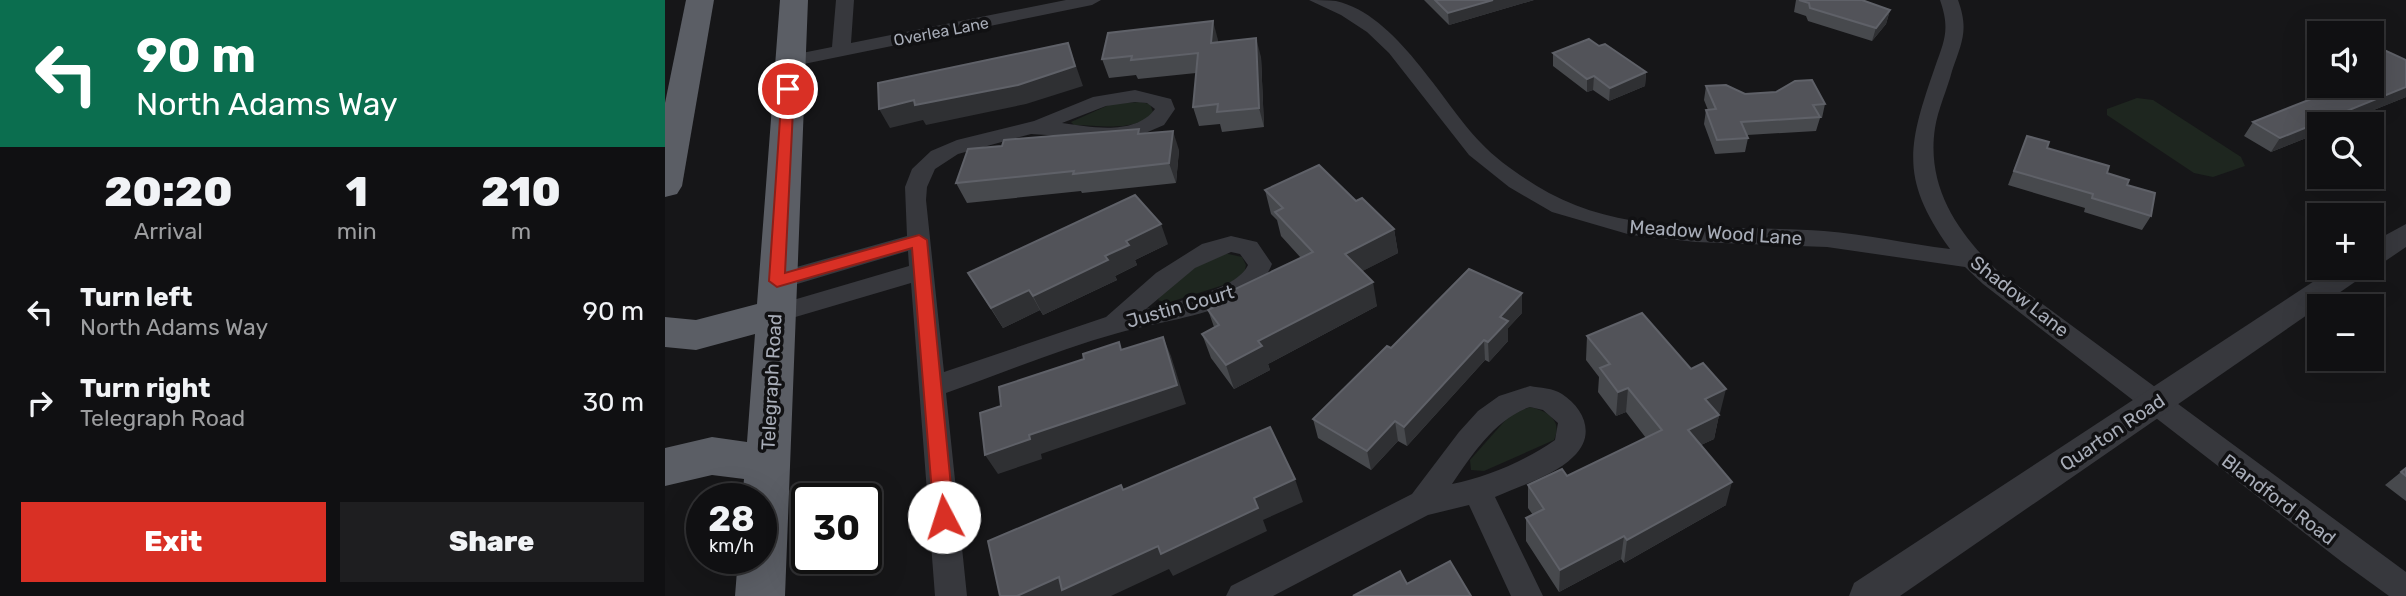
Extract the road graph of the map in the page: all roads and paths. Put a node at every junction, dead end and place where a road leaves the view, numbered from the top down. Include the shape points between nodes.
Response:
1 (700, 0) edge
2 (794, 0) edge
3 (845, 0) edge
4 (1092, 0) edge
5 (1949, 0) edge
6 (1331, 1) edge
7 (841, 51) junction
8 (789, 61) junction
9 (1038, 127) junction
10 (665, 186) edge
11 (2406, 233) edge
12 (919, 240) junction
13 (2384, 248) edge
14 (1969, 258) junction
15 (922, 271) junction
16 (2337, 280) edge
17 (776, 298) junction
18 (1115, 324) junction
19 (665, 332) edge
20 (932, 387) junction
21 (2158, 401) junction
22 (767, 464) junction
23 (665, 467) edge
24 (1478, 491) junction
25 (1422, 503) junction
26 (2406, 590) edge
27 (760, 596) edge
28 (951, 596) edge
29 (1243, 596) edge
30 (1527, 596) edge
31 (1868, 596) edge

1 - 10 highway
2 - 8 highway, Telegraph Road
3 - 7 street
4 - 7 street, Overlea Lane
5 - 14 street, Shadow Lane via 1957,22 1925,127 1924,178 1933,205
6 - 14 street, Meadow Wood Lane via 1387,40 1477,153 1567,211 1636,229 1827,239
7 - 8 street, Overlea Lane
8 - 17 highway, Telegraph Road
9 - 9 street via 1064,113 1115,98 1156,98 1165,109 1156,122 1126,132
9 - 12 street via 963,145 934,159 916,186
11 - 13 street
12 - 15 street
12 - 17 street
14 - 21 street, Shadow Lane
15 - 17 street
15 - 20 street
16 - 21 street, Quarton Road
17 - 19 highway via 696,335
17 - 22 highway, Telegraph Road
18 - 18 street, Justin Court via 1165,314 1241,289 1258,272 1257,256 1235,244 1201,253 1145,294
18 - 20 street, Justin Court
20 - 28 street
21 - 26 street, Blandford Road via 2202,441
21 - 31 street, Quarton Road
22 - 23 highway via 712,456
22 - 27 highway, Telegraph Road
24 - 25 street
24 - 25 street via 1565,448 1572,436 1571,419 1563,408 1551,398 1531,395 1508,403 1473,436
24 - 30 street
25 - 29 street

